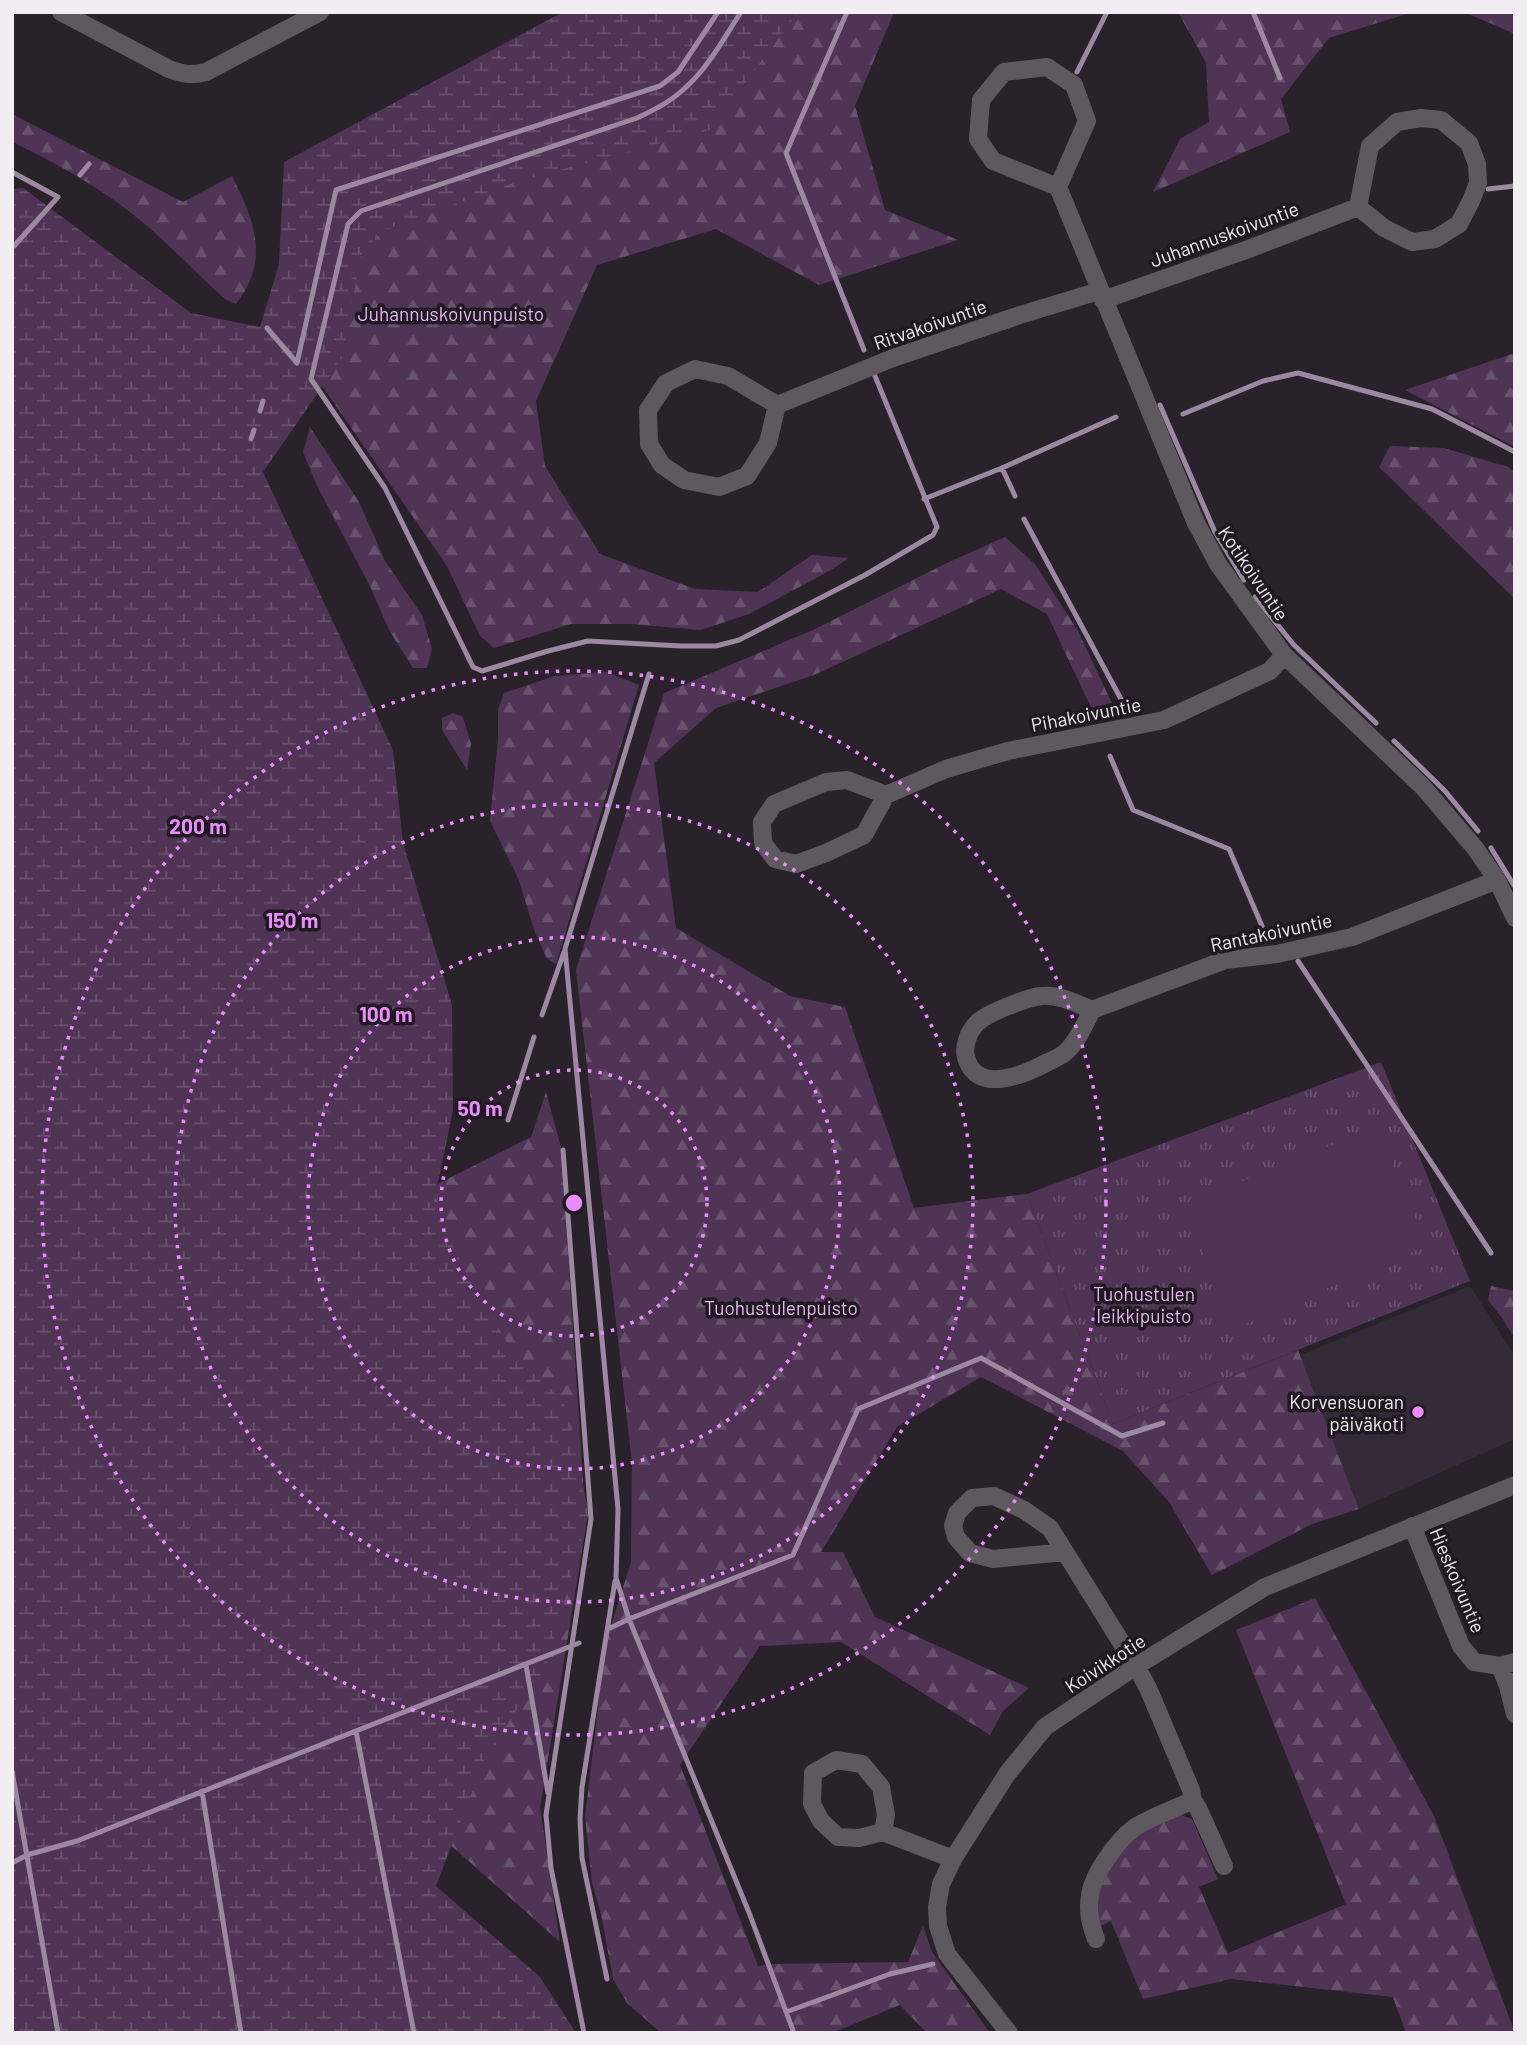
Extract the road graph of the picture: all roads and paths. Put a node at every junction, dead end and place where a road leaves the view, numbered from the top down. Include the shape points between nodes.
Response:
1 (61, 12) edge
2 (320, 12) edge
3 (1058, 187) junction
4 (1358, 207) junction
5 (1101, 295) junction
6 (777, 405) junction
7 (1284, 655) junction
8 (886, 795) junction
9 (1497, 880) junction
10 (1515, 918) edge
11 (1092, 1010) junction
12 (1515, 1485) edge
13 (1412, 1527) junction
14 (1065, 1552) junction
15 (1508, 1664) edge
16 (1136, 1666) junction
17 (1515, 1714) edge
18 (1193, 1801) junction
19 (883, 1832) junction
20 (953, 1859) junction
21 (1224, 1867) dead end
22 (1096, 1939) dead end
23 (1009, 2033) edge

1 - 2 street via 169,69 194,75
3 - 3 street via 1087,121 1074,85 1047,67 1004,72 981,100 978,139 993,161
3 - 5 street, Kotikoivuntie
4 - 4 street via 1370,146 1398,122 1441,120 1469,144 1478,183 1459,224 1434,239 1412,242
4 - 5 street, Juhannuskoivuntie via 1246,250
5 - 6 street, Ritvakoivuntie via 1020,315 893,358
5 - 7 street, Kotikoivuntie via 1196,523 1218,564
6 - 6 street via 728,376 695,369 666,383 648,410 649,444 662,465 684,480 719,488 747,475 768,443
7 - 8 street, Pihakoivuntie via 1269,671 1164,720 1008,751 946,769
7 - 9 street, Kotikoivuntie via 1423,787
8 - 8 street via 847,780 827,782 774,804 762,822 763,844 775,859 796,864 826,853 863,835
9 - 10 street, Kotikoivuntie
9 - 11 street, Rantakoivuntie via 1352,937 1225,960
11 - 11 street via 1042,996 1004,1007 976,1023 964,1044 966,1058 972,1070 987,1078 1030,1072 1066,1052
12 - 13 street, Koivikkotie
13 - 15 street, Hieskoivuntie via 1461,1646 1474,1662
13 - 16 street, Koivikkotie via 1265,1587
14 - 14 street via 1050,1528 994,1496 972,1497 957,1513 953,1526 970,1553 993,1559
14 - 16 street
15 - 17 street, Hieskoivuntie
16 - 18 street
16 - 20 street, Koivikkotie via 1045,1727 1007,1774
18 - 21 street
18 - 22 street via 1133,1828 1100,1869 1090,1894 1089,1918
19 - 19 street via 886,1815 881,1787 862,1764 836,1760 813,1773 812,1804 838,1837
19 - 20 street
20 - 23 street, Koivikkotie via 937,1906 944,1945

